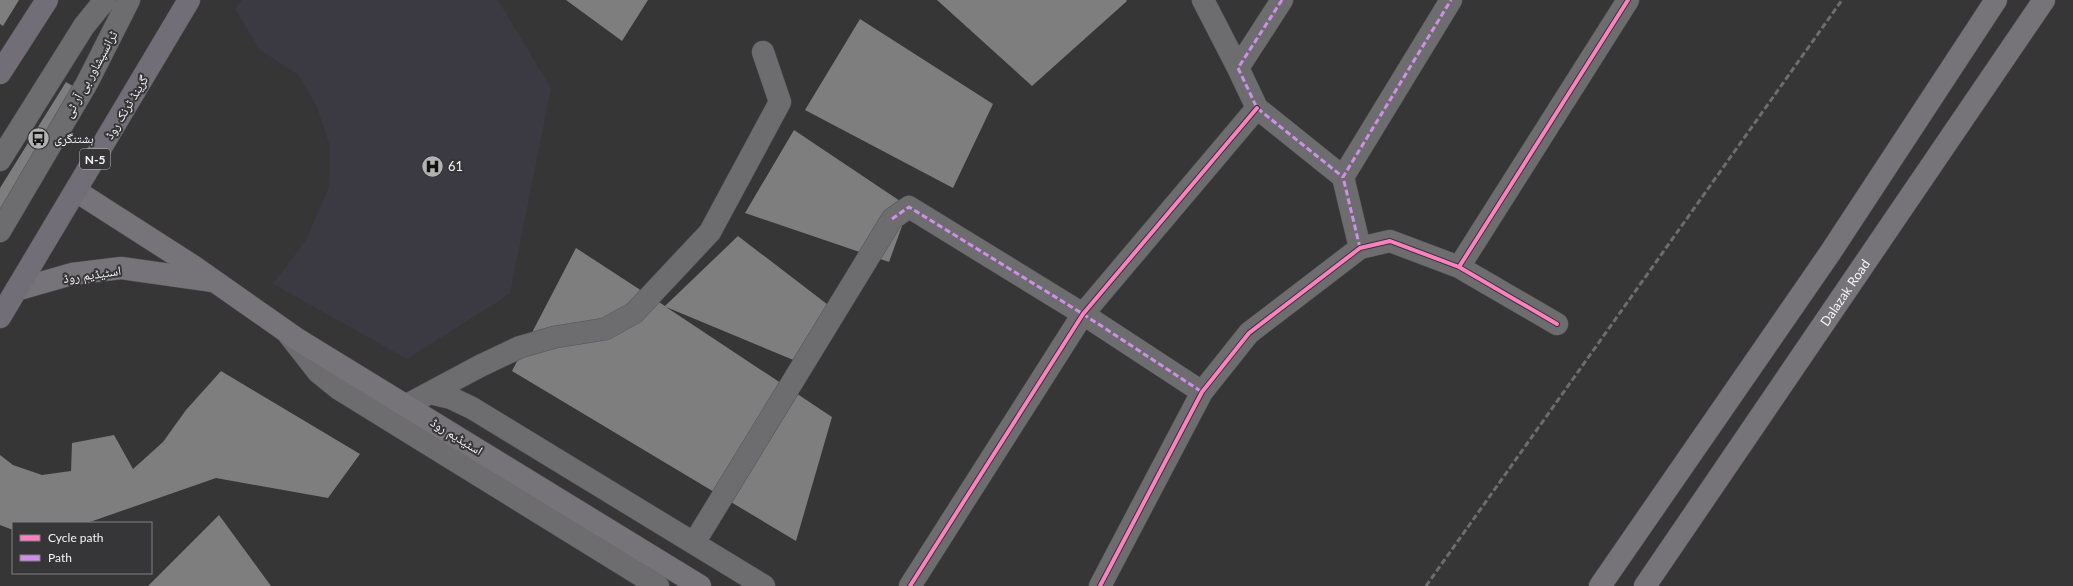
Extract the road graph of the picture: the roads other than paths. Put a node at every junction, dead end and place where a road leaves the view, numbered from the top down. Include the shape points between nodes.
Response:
1 (47, 0) edge
2 (105, 0) edge
3 (129, 0) edge
4 (189, 0) edge
5 (1203, 0) edge
6 (1282, 0) edge
7 (1451, 0) edge
8 (1628, 0) edge
9 (1996, 0) edge
10 (2044, 0) edge
11 (763, 52) dead end
12 (1238, 68) junction
13 (0, 73) edge
14 (1257, 108) junction
15 (0, 160) edge
16 (1343, 176) junction
17 (76, 191) junction
18 (0, 231) edge
19 (1360, 248) junction
20 (1459, 267) junction
21 (216, 282) junction
22 (16, 290) junction
23 (1083, 314) junction
24 (0, 317) edge
25 (1557, 324) dead end
26 (286, 331) junction
27 (1202, 392) junction
28 (430, 393) junction
29 (407, 405) junction
30 (694, 543) junction
31 (658, 586) edge
32 (700, 586) edge
33 (764, 586) edge
34 (910, 586) edge
35 (1100, 586) edge
36 (1600, 586) edge
37 (1645, 586) edge

1 - 13 highway
2 - 15 street, ٹرانسپشاور بی آر ٹی via 84,26
3 - 18 street, ٹرانسپشاور بی آر ٹی via 87,83
4 - 17 highway, گرینڈ ٹرنک روڈ / N-5
5 - 12 street
6 - 12 street
7 - 16 street
8 - 20 street
9 - 36 main road via 1830,253
10 - 37 main road, Dalazak Road
11 - 28 street via 780,102 710,232 634,313 604,329 555,337 520,347
12 - 14 street
14 - 16 street
14 - 23 street
16 - 19 street
17 - 21 main road, اسٹیڈیم روڈ
17 - 22 highway, گرینڈ ٹرنک روڈ / N-5
19 - 20 street via 1390,242
19 - 27 street via 1249,333
20 - 25 street
21 - 22 main road, اسٹیڈیم روڈ via 121,268 72,274
21 - 26 main road, اسٹیڈیم روڈ
22 - 24 highway, گرینڈ ٹرنک روڈ / N-5
23 - 27 street
23 - 30 street via 909,207 892,219
23 - 34 street
26 - 29 main road, اسٹیڈیم روڈ
26 - 31 street via 318,372 339,389
27 - 35 street
28 - 29 street
28 - 30 street via 451,398 472,408
29 - 32 main road, اسٹیڈیم روڈ
30 - 33 street

